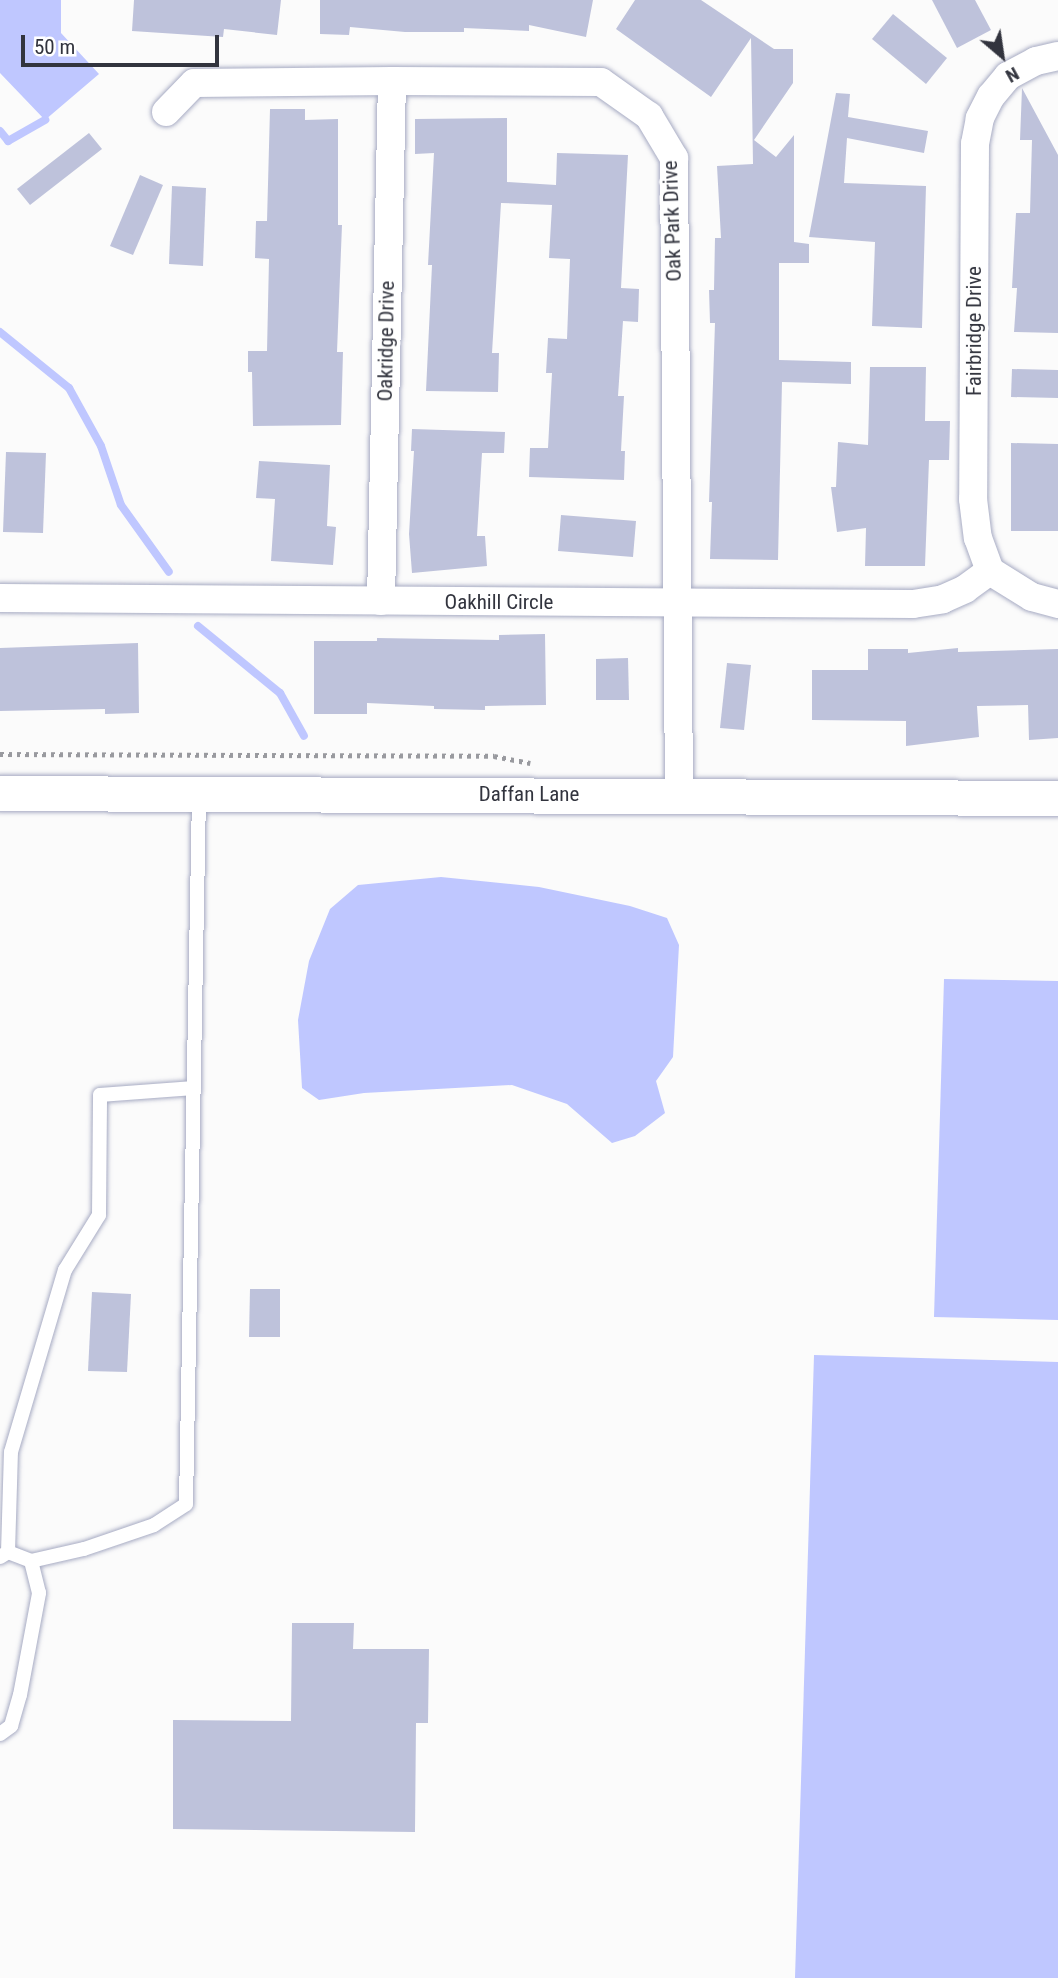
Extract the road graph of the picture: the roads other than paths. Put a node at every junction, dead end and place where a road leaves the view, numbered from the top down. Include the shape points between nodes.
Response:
1 (1058, 56) edge
2 (392, 81) junction
3 (166, 112) dead end
4 (990, 571) junction
5 (0, 598) edge
6 (381, 601) junction
7 (677, 602) junction
8 (1058, 604) edge
9 (0, 793) edge
10 (200, 793) junction
11 (679, 795) junction
12 (1058, 798) edge
13 (194, 1088) junction
14 (4, 1555) edge
15 (31, 1561) junction
16 (0, 1734) edge

1 - 4 street, Fairbridge Drive via 1036,61 1008,76 980,118 975,144 973,499 978,538
2 - 3 street, Oak Park Drive via 194,83
2 - 6 street, Oakridge Drive
2 - 7 street, Oak Park Drive via 601,82 649,116 674,158
4 - 7 street, Oakhill Circle via 943,599 913,604
4 - 8 street via 1032,597
5 - 6 street, Oakhill Circle
6 - 7 street, Oakhill Circle
7 - 11 street, Oak Park Drive
9 - 10 street, Daffan Lane
10 - 11 street, Daffan Lane
10 - 13 lane
11 - 12 street, Daffan Lane
13 - 14 lane via 100,1095 99,1214 65,1270 11,1451
13 - 15 lane via 186,1504 154,1525
14 - 15 lane
15 - 16 lane via 39,1593 20,1695 11,1726

